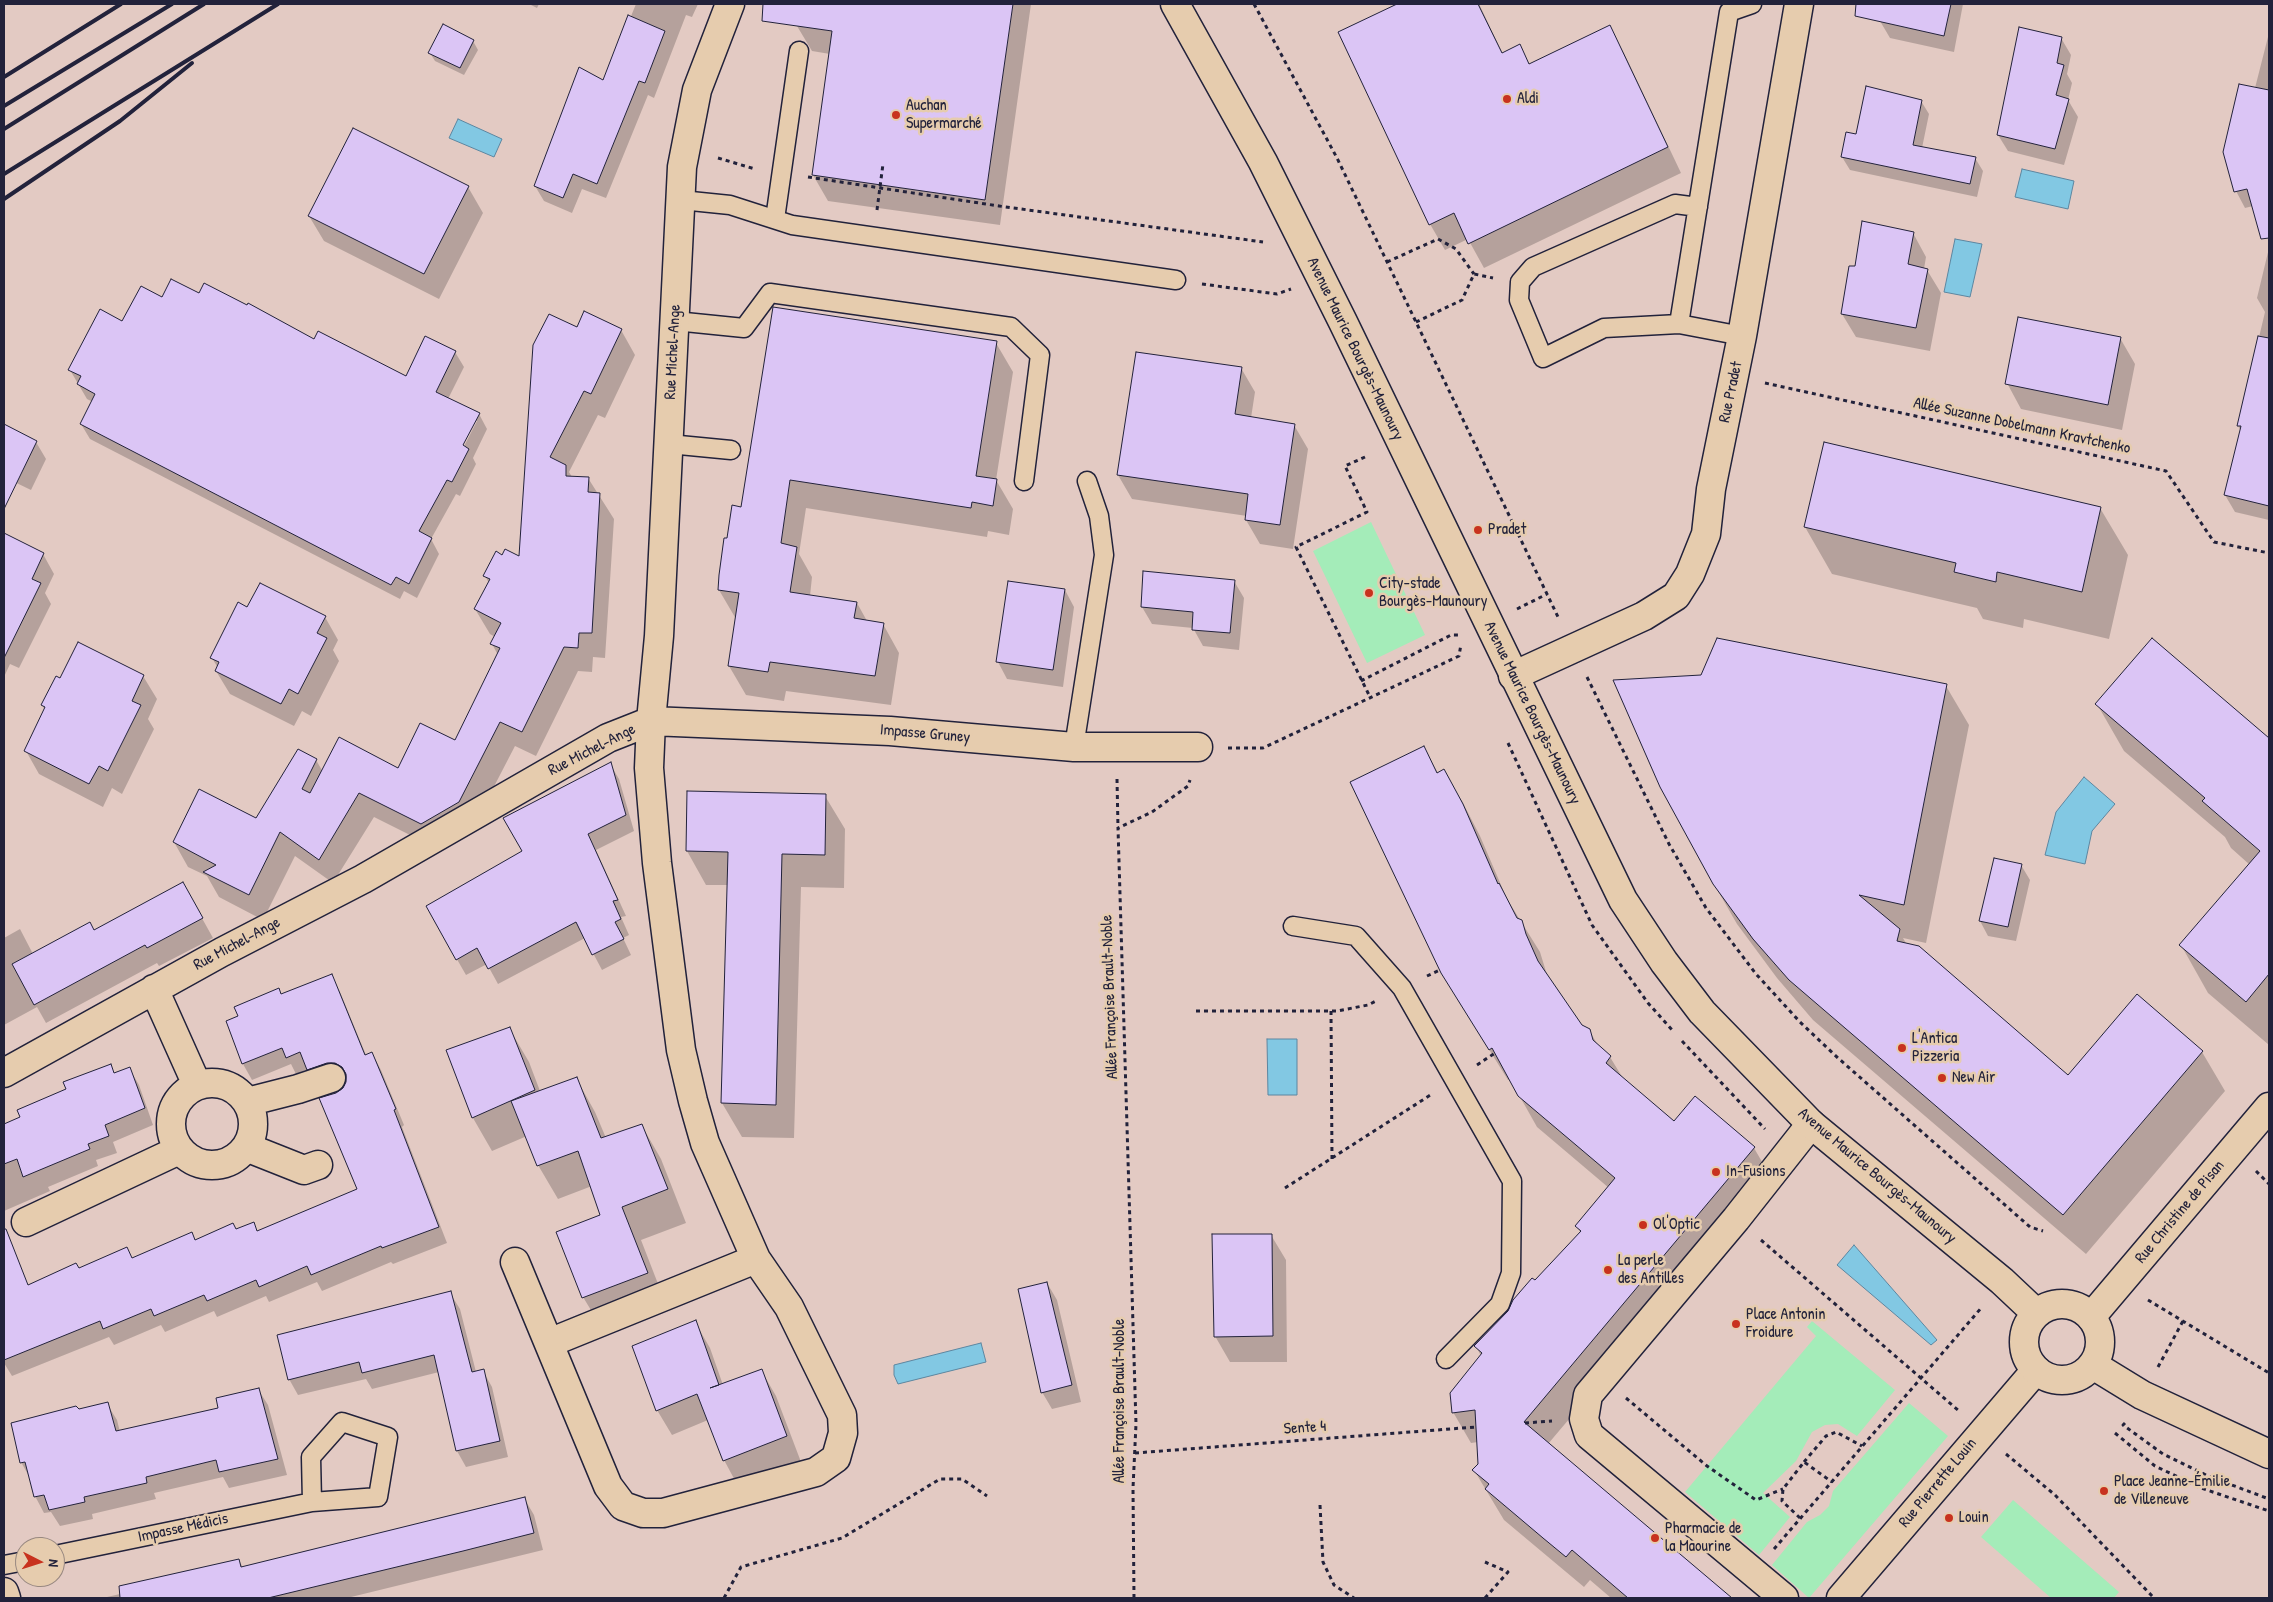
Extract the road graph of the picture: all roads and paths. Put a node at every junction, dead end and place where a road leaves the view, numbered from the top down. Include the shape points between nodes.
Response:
1 (730, 4) edge
2 (1175, 4) edge
3 (1752, 4) edge
4 (1799, 4) edge
5 (799, 51) dead end
6 (686, 149) junction
7 (883, 164) dead end
8 (782, 173) junction
9 (880, 188) junction
10 (681, 200) junction
11 (1698, 207) junction
12 (775, 219) junction
13 (873, 237) junction
14 (1263, 242) dead end
15 (1387, 262) dead end
16 (1474, 274) junction
17 (1176, 280) joint
18 (1520, 282) junction
19 (1296, 286) dead end
20 (675, 321) junction
21 (1416, 322) dead end
22 (1680, 324) junction
23 (1742, 336) junction
24 (1735, 376) junction
25 (669, 444) junction
26 (731, 450) dead end
27 (1365, 457) dead end
28 (1024, 481) dead end
29 (1087, 481) dead end
30 (2269, 553) edge
31 (1547, 594) dead end
32 (1514, 610) dead end
33 (1513, 676) junction
34 (1362, 681) junction
35 (1370, 697) junction
36 (651, 721) junction
37 (1074, 747) junction
38 (1198, 747) junction
39 (1117, 748) junction
40 (1118, 828) junction
41 (1293, 926) dead end
42 (1440, 970) dead end
43 (1402, 988) junction
44 (154, 989) junction
45 (1196, 1011) dead end
46 (1331, 1011) junction
47 (1495, 1053) dead end
48 (4, 1073) edge
49 (331, 1078) dead end
50 (1454, 1080) junction
51 (197, 1085) junction
52 (247, 1102) junction
53 (2269, 1107) edge
54 (1811, 1124) junction
55 (246, 1147) junction
56 (179, 1150) junction
57 (1332, 1159) junction
58 (318, 1165) dead end
59 (1285, 1188) dead end
60 (1736, 1219) junction
61 (26, 1222) dead end
62 (756, 1259) junction
63 (515, 1262) dead end
64 (2143, 1297) dead end
65 (1987, 1301) dead end
66 (2036, 1313) junction
67 (2091, 1316) junction
68 (2183, 1321) junction
69 (548, 1343) junction
70 (1446, 1359) dead end
71 (2093, 1365) junction
72 (2036, 1370) junction
73 (2269, 1372) edge
74 (2154, 1374) dead end
75 (1602, 1378) junction
76 (1921, 1378) junction
77 (2124, 1425) dead end
78 (1476, 1427) dead end
79 (1981, 1432) junction
80 (2115, 1433) dead end
81 (1862, 1446) junction
82 (1135, 1453) junction
83 (2269, 1454) edge
84 (1804, 1462) junction
85 (1832, 1482) junction
86 (1783, 1489) junction
87 (987, 1496) dead end
88 (2269, 1499) edge
89 (312, 1502) junction
90 (1320, 1505) dead end
91 (2269, 1511) edge
92 (1800, 1518) junction
93 (65, 1552) edge
94 (1485, 1562) dead end
95 (1754, 1572) junction
96 (4, 1592) edge
97 (6, 1598) edge
98 (724, 1598) edge
99 (1134, 1598) edge
100 (1354, 1598) edge
101 (1485, 1598) edge
102 (1784, 1598) edge
103 (1841, 1598) edge
104 (2154, 1598) edge

1 - 6 street, Rue Michel-Ange via 698,90
2 - 33 street, Avenue Maurice Bourgès-Maunoury via 1267,171
3 - 11 lane via 1730,12
4 - 23 street, Rue Pradet
5 - 8 lane
6 - 8 path
6 - 10 street, Rue Michel-Ange
7 - 9 path
8 - 9 path
8 - 12 lane
9 - 13 path
9 - 14 path
10 - 12 lane via 730,205
10 - 20 street, Rue Michel-Ange
11 - 18 lane via 1674,204 1533,267
11 - 22 lane
12 - 13 lane via 792,225
13 - 17 lane
15 - 16 path via 1438,239 1456,249
16 - 18 path
16 - 21 path via 1462,300
17 - 19 path via 1277,294
18 - 22 lane via 1520,300 1543,358 1604,328
20 - 25 street, Rue Michel-Ange
20 - 28 lane via 744,328 770,293 1011,328 1040,355
22 - 23 lane
23 - 24 street, Rue Pradet
24 - 30 path, Allée Suzanne Dobelmann Kravtchenko via 2166,470 2214,542
24 - 33 street, Rue Pradet via 1711,489 1706,534 1690,574 1676,596 1644,616
25 - 26 lane
25 - 36 street, Rue Michel-Ange
27 - 34 path via 1345,466 1367,512 1296,547
29 - 37 lane via 1099,516 1104,555
31 - 32 path
33 - 54 street, Avenue Maurice Bourgès-Maunoury via 1622,900 1702,1012
34 - 35 path
34 - 35 path via 1451,635 1463,636 1459,656
35 - 38 path via 1262,748
36 - 37 street, Impasse Gruney via 890,731
36 - 44 street, Rue Michel-Ange via 608,738 362,879
36 - 62 street via 649,768 657,863 681,1050 705,1143
37 - 39 street, Impasse Gruney
38 - 39 street, Impasse Gruney
38 - 40 path via 1188,786 1152,812
39 - 40 path, Allée Françoise Brault-Noble
40 - 82 path, Allée Françoise Brault-Noble
41 - 43 lane via 1356,936
42 - 43 path
43 - 46 path via 1368,1005
43 - 50 lane
44 - 48 street, Rue Michel-Ange
44 - 51 street
45 - 46 path
46 - 57 path
47 - 50 path
49 - 52 street
50 - 57 path
50 - 70 lane via 1512,1180 1511,1273 1500,1304
51 - 52 street via 219,1083 230,1087
51 - 56 street via 184,1093 174,1106 170,1120 172,1136
52 - 55 street via 253,1124
53 - 67 street, Rue Christine de Pisan
54 - 60 street
54 - 66 street, Avenue Maurice Bourgès-Maunoury via 2002,1281
55 - 56 street via 226,1163 213,1166 188,1159
55 - 58 street via 304,1170
56 - 61 street
57 - 59 path
60 - 75 street
60 - 76 path
62 - 69 street
62 - 69 street via 789,1307 842,1415 843,1433 836,1458 816,1472 663,1513 643,1513 623,1506 608,1486
63 - 69 street
64 - 68 path
65 - 76 path
66 - 67 street via 2055,1304 2068,1304
66 - 72 street via 2024,1335 2028,1360
67 - 71 street via 2100,1340 2099,1353
68 - 73 path
68 - 74 path
71 - 72 street via 2072,1379 2047,1377
71 - 83 street via 2142,1395
72 - 79 street, Rue Pierrette Louin
75 - 86 path via 1707,1466 1756,1500
75 - 95 street via 1588,1395 1584,1419 1589,1435
76 - 79 path
76 - 81 path
77 - 88 path via 2163,1454 2208,1476
78 - 82 path, Sente 4
79 - 103 street, Rue Pierrette Louin
79 - 104 path via 2055,1495
80 - 91 path via 2155,1466 2201,1488
81 - 84 path via 1836,1432 1826,1436
81 - 85 path
82 - 99 path, Allée Françoise Brault-Noble
84 - 85 path
84 - 86 path
85 - 92 path
86 - 92 path via 1782,1501
87 - 98 path via 962,1479 940,1479 842,1538 741,1567
89 - 89 lane, Impasse Médicis via 378,1497 388,1436 342,1422 311,1457
89 - 93 lane, Impasse Médicis
90 - 100 path via 1322,1562 1334,1585
92 - 95 path
94 - 101 path via 1508,1572
95 - 102 street
96 - 97 street

